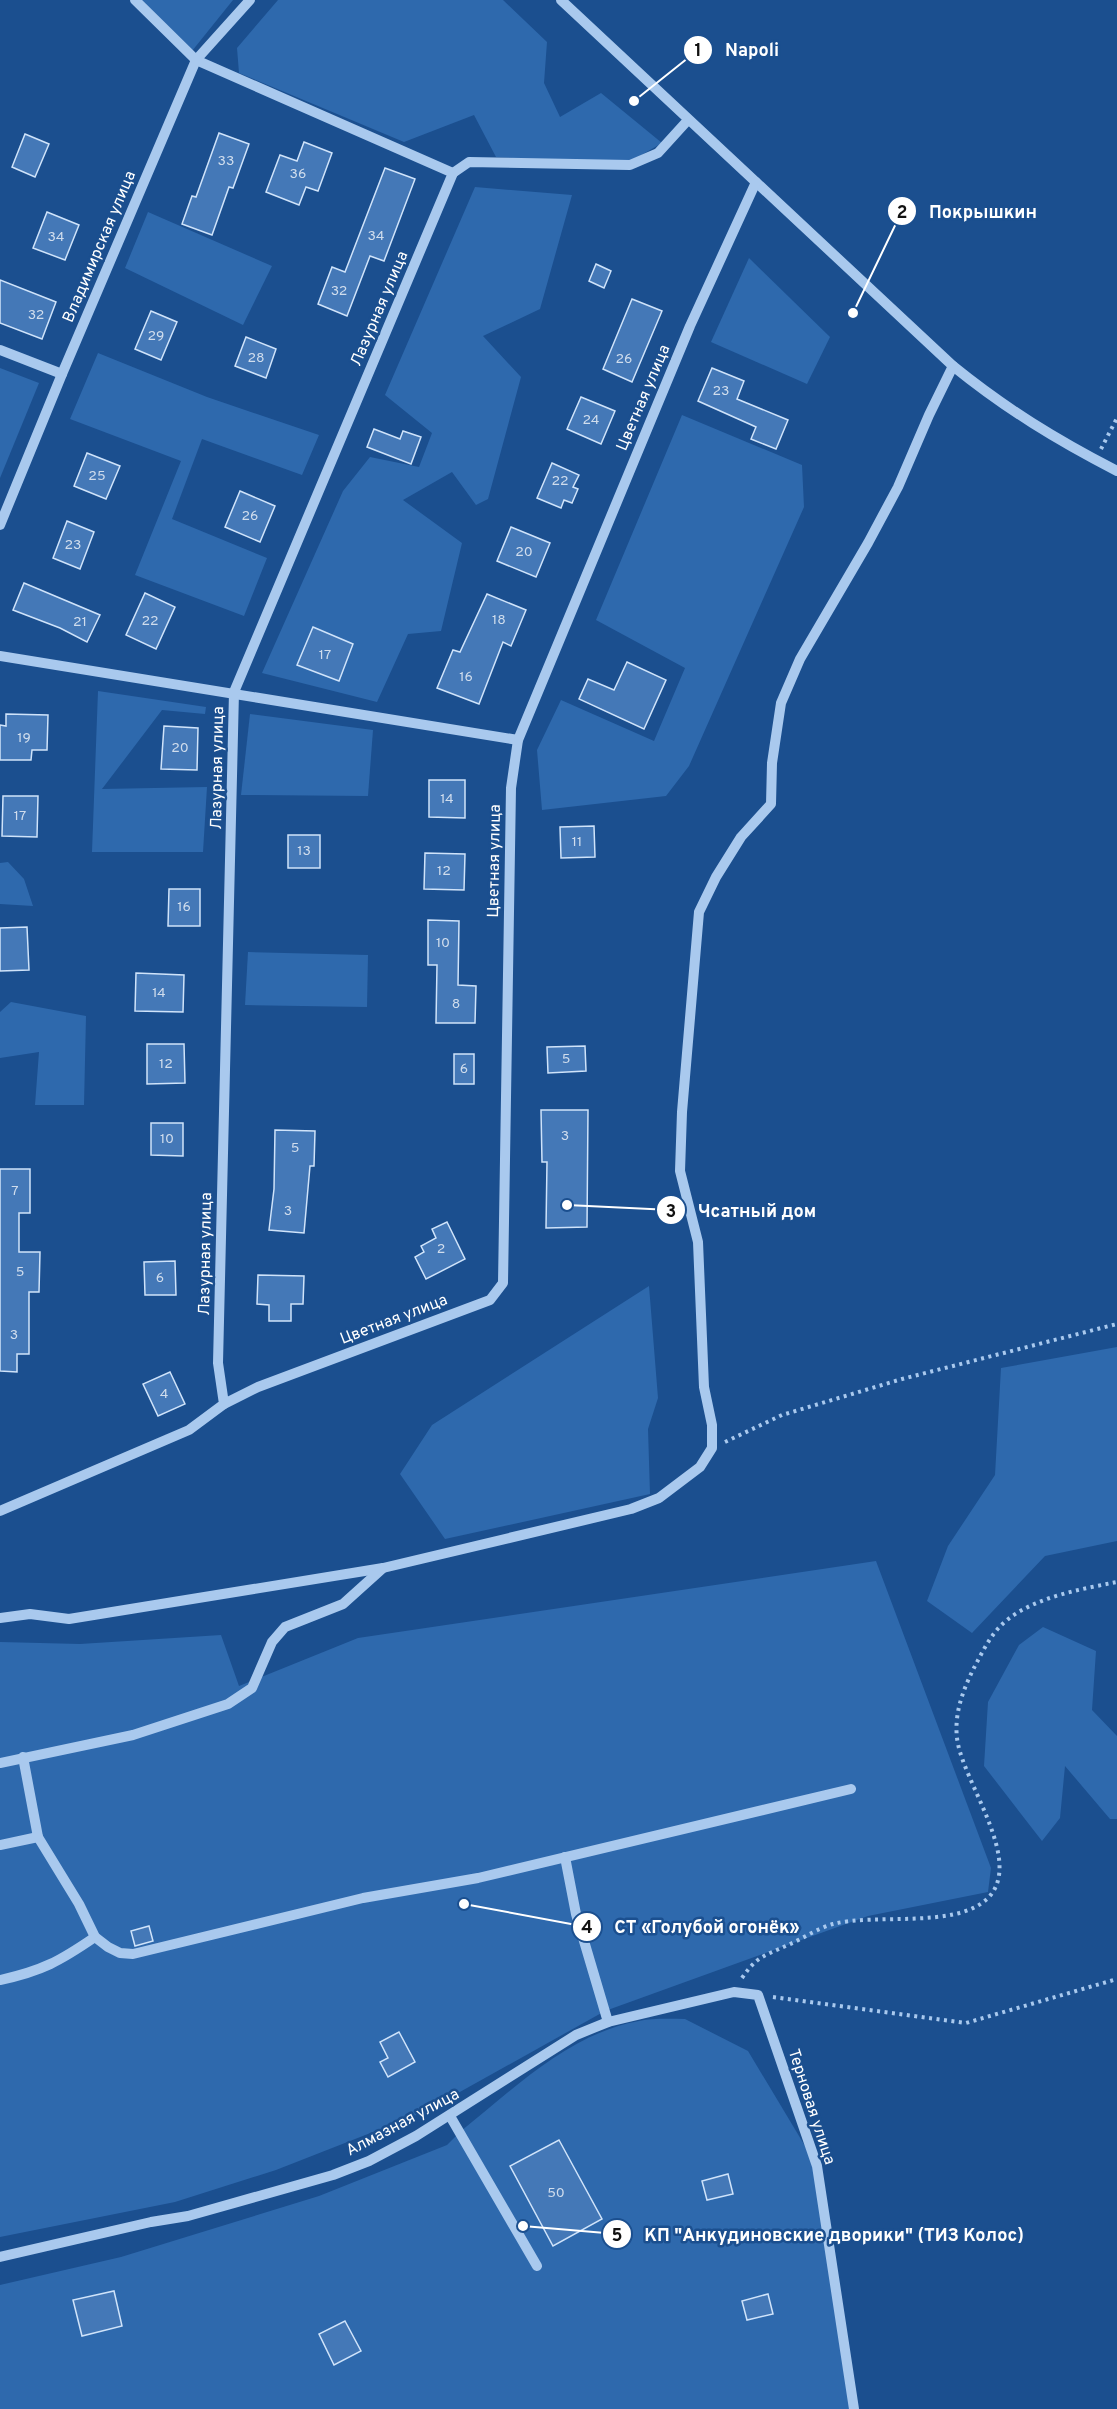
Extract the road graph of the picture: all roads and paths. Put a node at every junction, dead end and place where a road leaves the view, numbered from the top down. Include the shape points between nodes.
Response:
1 (135, 0) edge
2 (250, 0) edge
3 (561, 0) edge
4 (196, 60) junction
5 (688, 120) junction
6 (453, 173) junction
7 (756, 182) junction
8 (0, 350) edge
9 (953, 366) junction
10 (62, 374) junction
11 (1117, 417) edge
12 (1095, 460) junction
13 (1117, 471) edge
14 (0, 525) edge
15 (0, 656) edge
16 (234, 693) junction
17 (518, 740) junction
18 (1117, 1324) edge
19 (224, 1404) junction
20 (712, 1448) junction
21 (0, 1511) edge
22 (383, 1568) junction
23 (1117, 1582) edge
24 (0, 1618) edge
25 (23, 1757) junction
26 (0, 1763) edge
27 (851, 1789) dead end
28 (38, 1837) junction
29 (0, 1845) edge
30 (565, 1857) junction
31 (95, 1937) junction
32 (1117, 1979) edge
33 (0, 1980) edge
34 (734, 1992) junction
35 (758, 1995) junction
36 (608, 2022) junction
37 (450, 2116) junction
38 (0, 2257) edge
39 (537, 2266) dead end
40 (854, 2409) edge

1 - 4 street
2 - 4 street, Владимирская улица
3 - 5 street
4 - 6 street
4 - 10 street, Владимирская улица
5 - 6 street via 658,153 630,165 469,162
5 - 7 street
6 - 16 street, Лазурная улица
7 - 9 street
7 - 17 street, Цветная улица via 690,326
8 - 10 street
9 - 12 street via 1047,434
9 - 20 street via 898,487 800,659 781,703 772,763 771,804 741,837 699,912 680,1171 698,1242 704,1387
10 - 14 street, Владимирская улица
11 - 12 path
12 - 13 street
15 - 16 street
16 - 17 street
16 - 19 street, Лазурная улица via 218,1362
17 - 19 street, Цветная улица via 511,788 503,1283 490,1300 258,1387
18 - 20 path via 902,1379 782,1415
19 - 21 street via 189,1430
20 - 22 street via 700,1467 659,1498 631,1509
22 - 24 street via 69,1619 30,1614
22 - 25 street via 343,1604 285,1627 272,1642 252,1688 228,1704 133,1735
23 - 34 path via 1020,1611 988,1641 968,1679 958,1709 957,1737 999,1850 999,1884 990,1896 977,1908 953,1915 833,1924 753,1961
25 - 26 street
25 - 28 street
27 - 30 street
28 - 29 street
28 - 31 street
30 - 31 street via 478,1878 363,1898 133,1954 120,1953
30 - 36 street via 576,1914
31 - 33 street via 63,1959 34,1972
32 - 35 path via 966,2023
34 - 35 street
34 - 36 street, Алмазная улица
35 - 40 street, Терновая улица via 816,2166
36 - 37 street, Алмазная улица via 576,2035
37 - 38 street, Алмазная улица via 369,2161 333,2175 188,2216
37 - 39 street

